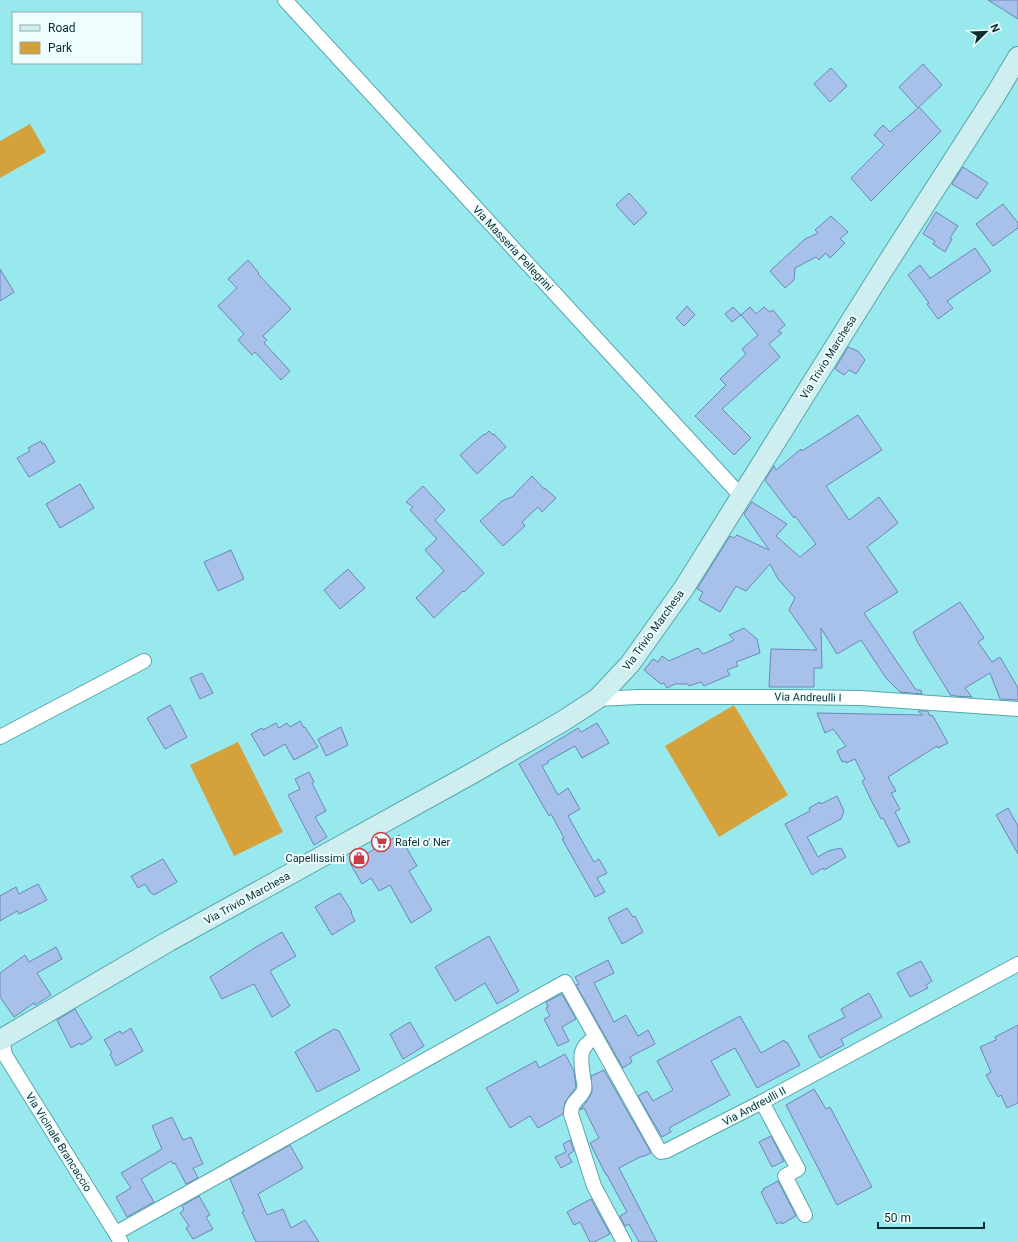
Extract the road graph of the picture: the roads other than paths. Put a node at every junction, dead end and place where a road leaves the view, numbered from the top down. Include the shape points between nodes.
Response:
1 (285, 0) edge
2 (1018, 57) edge
3 (741, 496) junction
4 (144, 661) dead end
5 (597, 699) junction
6 (1018, 709) edge
7 (0, 737) edge
8 (1018, 964) edge
9 (596, 1037) junction
10 (1, 1038) edge
11 (762, 1102) junction
12 (806, 1215) dead end
13 (118, 1238) edge
14 (624, 1242) edge

1 - 3 street, Via Masseria Pellegrini
2 - 3 street, Via Trivio Marchesa
3 - 5 street, Via Trivio Marchesa via 684,588 635,658
4 - 7 street
5 - 6 street, Via Andreulli I via 860,698
5 - 10 street, Via Trivio Marchesa via 471,774 169,940
8 - 11 street, Via Andreulli II
9 - 11 street, Via Andreulli II via 662,1152
9 - 13 street, Via Andreulli II via 565,982
9 - 14 street via 587,1042 580,1054 584,1090 571,1107 571,1114 594,1186
10 - 13 street, Via Vicinale Brancaccio via 5,1055
11 - 12 street via 798,1169 785,1176

